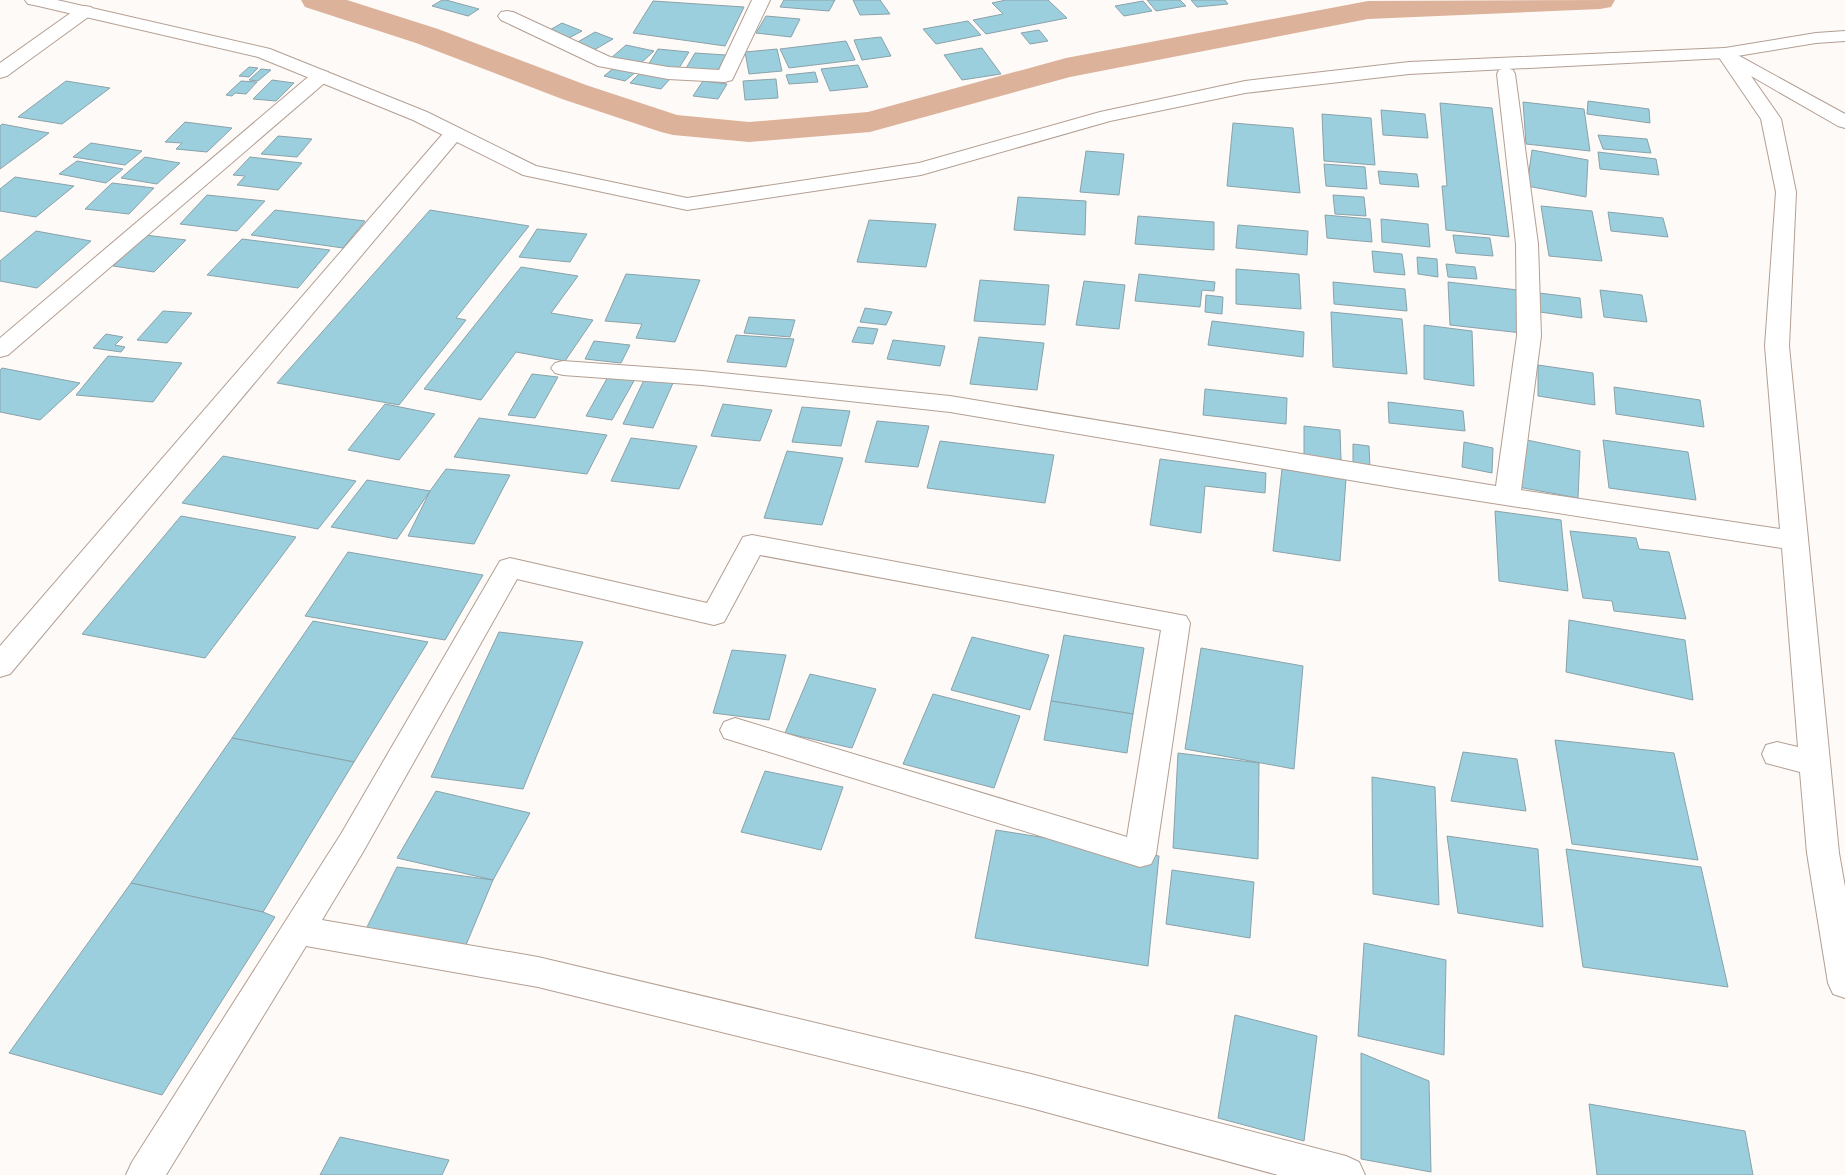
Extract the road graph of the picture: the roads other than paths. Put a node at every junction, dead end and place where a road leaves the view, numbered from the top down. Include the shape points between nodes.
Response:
1 (34, 0) edge
2 (762, 0) edge
3 (85, 10) junction
4 (507, 16) dead end
5 (1845, 36) edge
6 (1724, 53) junction
7 (0, 72) edge
8 (1506, 74) dead end
9 (321, 76) junction
10 (1845, 122) edge
11 (454, 133) junction
12 (0, 350) edge
13 (564, 368) dead end
14 (1507, 496) junction
15 (1795, 541) junction
16 (0, 666) edge
17 (736, 730) dead end
18 (1777, 754) dead end
19 (1814, 763) junction
20 (297, 930) junction
21 (1845, 983) edge
22 (145, 1175) edge
23 (1346, 1175) edge

1 - 3 street
2 - 4 street via 725,76 668,73 605,62
3 - 7 street
3 - 9 street via 264,53
5 - 6 street
6 - 10 street
6 - 11 street via 1409,68 1245,87 1107,116 921,169 687,204 530,171
6 - 15 street via 1771,119 1786,192 1777,346
8 - 14 street via 1527,244 1529,336
9 - 11 street
9 - 12 street
11 - 16 street
13 - 14 street via 702,378 950,404
14 - 15 street
15 - 19 street
17 - 20 street via 1140,854 1176,623 752,544 714,615 510,568 352,843
18 - 19 street
19 - 21 street via 1823,853
20 - 22 street
20 - 23 street via 538,972 1031,1091

